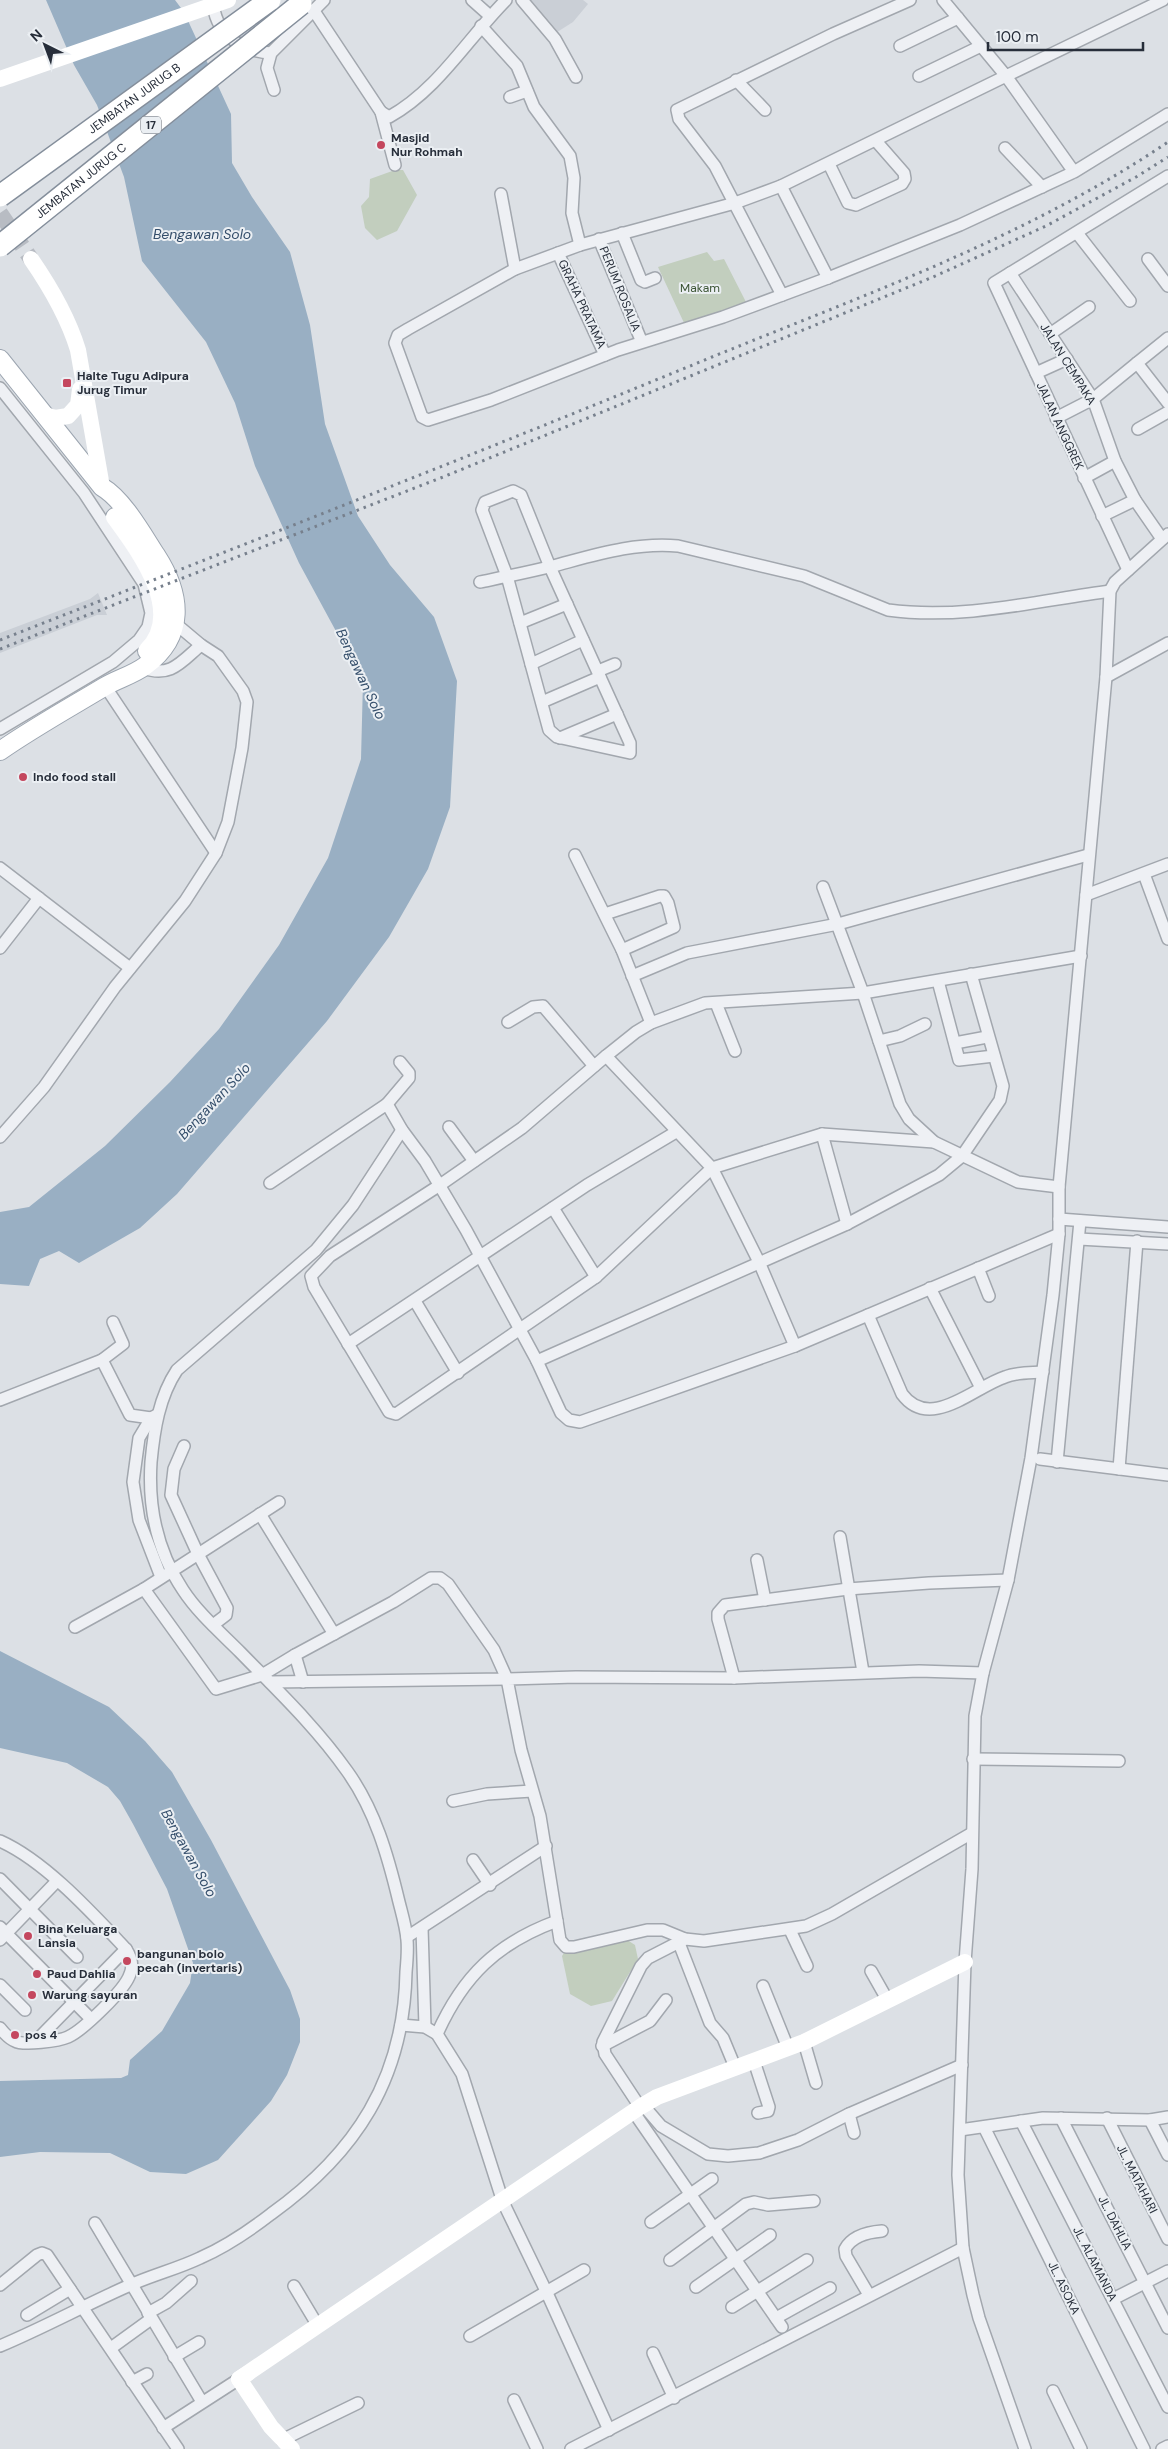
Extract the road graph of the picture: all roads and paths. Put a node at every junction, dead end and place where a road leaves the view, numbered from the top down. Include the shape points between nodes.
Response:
1 (213, 0) edge
2 (228, 0) edge
3 (270, 0) edge
4 (324, 0) edge
5 (472, 0) edge
6 (506, 0) edge
7 (522, 0) edge
8 (910, 0) edge
9 (943, 0) edge
10 (1163, 0) edge
11 (308, 7) junction
12 (490, 16) junction
13 (958, 18) junction
14 (481, 26) junction
15 (900, 46) dead end
16 (981, 46) junction
17 (271, 53) junction
18 (919, 76) dead end
19 (1006, 76) junction
20 (576, 77) dead end
21 (0, 79) edge
22 (736, 80) junction
23 (274, 90) dead end
24 (527, 91) junction
25 (510, 97) dead end
26 (765, 110) dead end
27 (381, 112) junction
28 (1168, 114) edge
29 (876, 141) junction
30 (1005, 148) dead end
31 (829, 164) junction
32 (395, 165) dead end
33 (1074, 172) junction
34 (1166, 181) edge
35 (781, 186) junction
36 (1042, 187) junction
37 (501, 194) dead end
38 (0, 196) edge
39 (735, 203) junction
40 (622, 233) junction
41 (1077, 233) junction
42 (599, 239) junction
43 (580, 245) junction
44 (0, 246) edge
45 (558, 253) junction
46 (31, 259) tunnel mouth
47 (1148, 260) dead end
48 (515, 269) junction
49 (1010, 272) junction
50 (655, 278) dead end
51 (828, 278) junction
52 (1168, 286) edge
53 (782, 294) junction
54 (1130, 301) dead end
55 (1089, 307) dead end
56 (1050, 334) junction
57 (1168, 338) edge
58 (641, 340) dead end
59 (605, 355) junction
60 (1067, 359) junction
61 (1137, 363) junction
62 (3, 364) edge
63 (80, 372) junction
64 (1036, 373) junction
65 (0, 388) edge
66 (1092, 399) junction
67 (1168, 402) edge
68 (1168, 412) edge
69 (43, 414) junction
70 (1056, 418) junction
71 (1138, 429) dead end
72 (1116, 461) junction
73 (1084, 478) junction
74 (102, 487) junction
75 (1135, 500) junction
76 (1102, 516) junction
77 (109, 519) junction
78 (1165, 536) edge
79 (550, 567) junction
80 (1128, 570) junction
81 (507, 576) junction
82 (480, 582) dead end
83 (1110, 591) junction
84 (567, 604) junction
85 (520, 623) junction
86 (176, 624) junction
87 (583, 640) junction
88 (1168, 643) edge
89 (201, 645) junction
90 (531, 664) junction
91 (615, 664) dead end
92 (143, 668) junction
93 (599, 674) junction
94 (1106, 678) junction
95 (108, 685) junction
96 (542, 702) junction
97 (617, 714) junction
98 (0, 729) edge
99 (560, 738) junction
100 (6, 747) edge
101 (216, 853) junction
102 (575, 854) dead end
103 (1088, 855) junction
104 (1168, 864) edge
105 (0, 868) edge
106 (1144, 874) junction
107 (823, 887) dead end
108 (1086, 895) junction
109 (39, 898) junction
110 (605, 914) junction
111 (838, 924) junction
112 (1168, 939) edge
113 (0, 948) edge
114 (622, 950) junction
115 (1081, 956) junction
116 (130, 968) junction
117 (971, 974) junction
118 (632, 976) junction
119 (938, 981) junction
120 (863, 993) junction
121 (716, 1003) junction
122 (508, 1022) dead end
123 (651, 1023) junction
124 (925, 1024) dead end
125 (987, 1036) junction
126 (879, 1041) junction
127 (954, 1043) junction
128 (736, 1051) dead end
129 (606, 1056) junction
130 (994, 1056) junction
131 (400, 1062) dead end
132 (594, 1066) junction
133 (387, 1104) junction
134 (449, 1127) dead end
135 (402, 1130) junction
136 (676, 1132) junction
137 (822, 1134) junction
138 (0, 1137) edge
139 (934, 1142) junction
140 (962, 1156) junction
141 (474, 1161) junction
142 (712, 1168) junction
143 (270, 1183) dead end
144 (440, 1186) junction
145 (1059, 1187) junction
146 (553, 1208) junction
147 (1059, 1219) junction
148 (1080, 1221) junction
149 (847, 1224) junction
150 (1168, 1227) edge
151 (1059, 1234) junction
152 (1080, 1238) junction
153 (1137, 1241) junction
154 (1168, 1244) edge
155 (316, 1250) junction
156 (330, 1256) junction
157 (481, 1258) junction
158 (759, 1262) junction
159 (978, 1268) junction
160 (596, 1277) junction
161 (930, 1288) junction
162 (990, 1296) dead end
163 (415, 1301) junction
164 (868, 1315) junction
165 (113, 1322) dead end
166 (520, 1330) junction
167 (348, 1344) junction
168 (795, 1346) junction
169 (102, 1360) junction
170 (537, 1360) junction
171 (1043, 1372) junction
172 (458, 1373) junction
173 (981, 1388) junction
174 (0, 1400) edge
175 (130, 1415) junction
176 (155, 1416) junction
177 (139, 1438) junction
178 (184, 1446) dead end
179 (1040, 1459) dead end
180 (1057, 1462) junction
181 (1119, 1469) junction
182 (134, 1470) junction
183 (1168, 1475) edge
184 (149, 1487) junction
185 (279, 1502) dead end
186 (260, 1514) junction
187 (840, 1537) dead end
188 (198, 1554) junction
189 (757, 1560) dead end
190 (172, 1570) junction
191 (161, 1577) junction
192 (1008, 1580) junction
193 (144, 1589) junction
194 (848, 1589) junction
195 (765, 1600) junction
196 (213, 1625) junction
197 (75, 1627) dead end
198 (334, 1634) junction
199 (295, 1654) junction
200 (863, 1672) junction
201 (983, 1673) junction
202 (266, 1678) junction
203 (734, 1678) junction
204 (506, 1680) junction
205 (303, 1682) junction
206 (973, 1759) junction
207 (1119, 1761) dead end
208 (532, 1791) junction
209 (453, 1801) dead end
210 (972, 1833) junction
211 (0, 1841) edge
212 (546, 1846) junction
213 (473, 1860) dead end
214 (0, 1879) edge
215 (57, 1881) junction
216 (490, 1885) junction
217 (30, 1908) junction
218 (557, 1921) junction
219 (422, 1928) junction
220 (790, 1930) junction
221 (2, 1933) edge
222 (407, 1937) junction
223 (682, 1941) junction
224 (126, 1949) junction
225 (77, 1957) dead end
226 (966, 1962) junction
227 (807, 1966) dead end
228 (871, 1971) dead end
229 (0, 1985) edge
230 (763, 1986) dead end
231 (666, 2000) dead end
232 (74, 2001) junction
233 (888, 2001) junction
234 (25, 2010) dead end
235 (91, 2019) junction
236 (401, 2025) junction
237 (425, 2027) junction
238 (0, 2028) edge
239 (437, 2034) junction
240 (35, 2042) junction
241 (804, 2042) junction
242 (602, 2046) junction
243 (788, 2048) junction
244 (754, 2061) junction
245 (962, 2065) junction
246 (736, 2067) junction
247 (816, 2083) dead end
248 (639, 2108) junction
249 (758, 2113) dead end
250 (849, 2114) junction
251 (1168, 2117) edge
252 (1061, 2118) junction
253 (1106, 2118) junction
254 (1150, 2120) junction
255 (1021, 2121) junction
256 (984, 2127) junction
257 (960, 2130) junction
258 (854, 2133) dead end
259 (1168, 2155) edge
260 (712, 2179) dead end
261 (689, 2195) junction
262 (814, 2201) dead end
263 (503, 2202) junction
264 (651, 2222) dead end
265 (95, 2223) dead end
266 (712, 2228) junction
267 (882, 2231) dead end
268 (770, 2235) dead end
269 (1168, 2240) edge
270 (963, 2248) junction
271 (734, 2258) junction
272 (670, 2260) dead end
273 (807, 2260) dead end
274 (584, 2270) dead end
275 (1168, 2271) edge
276 (191, 2282) dead end
277 (1145, 2283) junction
278 (132, 2284) junction
279 (0, 2285) edge
280 (294, 2286) dead end
281 (696, 2286) dead end
282 (830, 2288) dead end
283 (70, 2289) junction
284 (758, 2290) junction
285 (547, 2292) junction
286 (869, 2295) junction
287 (1112, 2299) junction
288 (82, 2307) junction
289 (732, 2307) dead end
290 (27, 2314) dead end
291 (150, 2316) junction
292 (318, 2326) junction
293 (1168, 2328) edge
294 (470, 2336) dead end
295 (199, 2342) dead end
296 (0, 2346) edge
297 (110, 2348) junction
298 (653, 2353) dead end
299 (174, 2357) junction
300 (147, 2374) dead end
301 (239, 2379) junction
302 (132, 2382) junction
303 (1053, 2391) dead end
304 (674, 2398) junction
305 (514, 2400) dead end
306 (202, 2402) junction
307 (358, 2403) dead end
308 (1168, 2408) edge
309 (163, 2428) junction
310 (609, 2430) junction
311 (287, 2445) edge
312 (1168, 2446) edge
313 (178, 2449) edge
314 (537, 2449) edge
315 (572, 2449) edge
316 (1026, 2449) edge
317 (1081, 2449) edge
318 (1144, 2449) edge
319 (1162, 2449) edge

1 - 17 street via 216,14 228,36 247,49
2 - 21 street, bridge
3 - 38 highway, JEMBATAN JURUG B / 17, bridge
4 - 11 street
5 - 12 street
6 - 12 street
7 - 20 street via 555,39
8 - 22 street
9 - 13 street
10 - 19 street
11 - 17 street
11 - 27 street
11 - 44 highway, JEMBATAN JURUG C / 17, bridge
12 - 14 street
13 - 15 street
13 - 16 street
14 - 24 street via 517,66
14 - 27 street via 435,80 412,101 389,117
16 - 18 street
16 - 19 street
17 - 23 street via 267,68
19 - 29 street
19 - 33 street
22 - 26 street
22 - 39 street via 680,107 676,113 709,156
24 - 25 street
24 - 43 street via 541,119 570,156 574,172 572,212
27 - 32 street
28 - 33 street
29 - 31 street
29 - 31 street via 904,173 902,184 851,205
30 - 36 street
31 - 35 street
33 - 36 street
34 - 41 street
35 - 39 street
35 - 51 street
36 - 51 street via 960,225
37 - 48 street
39 - 40 street
39 - 53 street
40 - 42 street
40 - 50 street via 641,280 645,282
41 - 49 street
41 - 54 street
42 - 43 street
42 - 58 street, PERUM ROSALIA
43 - 45 street
45 - 48 street
45 - 59 street, GRAHA PRATAMA
46 - 63 street via 52,289 73,334
47 - 52 street
48 - 59 street via 408,329 396,339 394,343 422,417 428,420 491,400
49 - 56 street, JALAN CEMPAKA
49 - 64 street, JALAN ANGGREK via 994,282 994,286
51 - 53 street
53 - 59 street via 723,317
55 - 56 street
56 - 60 street, JALAN CEMPAKA
57 - 61 street
60 - 64 street
60 - 66 street, JALAN CEMPAKA
61 - 66 street
61 - 67 street
62 - 69 main road
63 - 69 street via 78,405 72,414 55,418
63 - 74 street
64 - 70 street, JALAN ANGGREK
65 - 77 street via 84,493
66 - 70 street
66 - 72 street, JALAN CEMPAKA
68 - 71 street
69 - 74 main road
70 - 73 street, JALAN ANGGREK
72 - 73 street
72 - 75 street, JALAN CEMPAKA
73 - 76 street, JALAN ANGGREK
74 - 77 main road
74 - 86 main road via 114,496 158,559 174,597
75 - 76 street
75 - 78 street, JALAN CEMPAKA
76 - 80 street, JALAN ANGGREK
77 - 95 main road via 152,576 162,605 163,619 149,650
77 - 98 street via 144,584 151,613 148,627 139,640 113,662
78 - 80 street
79 - 81 street
79 - 81 street via 521,495 513,491 485,502 482,510
79 - 83 street via 609,550 662,544 678,546 804,576 888,610 924,614 966,613
79 - 84 street
80 - 83 street
81 - 82 street
81 - 85 street
83 - 94 street
84 - 85 street
84 - 87 street
85 - 90 street
86 - 89 street
86 - 92 main road via 164,648
87 - 90 street
87 - 93 street
88 - 94 street
89 - 92 street via 171,670 154,672
89 - 101 street via 218,656 247,702 230,813
90 - 96 street
91 - 93 street
92 - 95 main road
93 - 96 street
93 - 97 street
94 - 103 street
95 - 100 main road
95 - 101 street
96 - 99 street via 549,730
97 - 99 street
97 - 99 street via 630,743 630,753
98 - 100 street
101 - 116 street via 184,901
102 - 110 street
103 - 108 street
103 - 111 street
104 - 106 street
105 - 109 street
106 - 108 street
106 - 112 street
107 - 111 street
108 - 115 street
109 - 113 street
109 - 116 street
110 - 114 street
110 - 114 street via 660,896 668,902 674,927
111 - 118 street via 687,953
111 - 120 street
114 - 118 street
115 - 117 street
115 - 145 street
116 - 138 street via 44,1087
117 - 119 street
117 - 125 street
118 - 123 street
119 - 120 street
119 - 127 street
120 - 121 street
120 - 126 street
121 - 123 street via 705,1003
121 - 128 street
122 - 132 street via 533,1006 543,1006
123 - 129 street
124 - 126 street via 900,1036
125 - 127 street
125 - 130 street
126 - 139 street via 905,1113
127 - 130 street via 960,1061
129 - 132 street
129 - 136 street
130 - 140 street via 1003,1086 1000,1100
131 - 133 street via 409,1078
132 - 141 street via 522,1128
133 - 135 street
133 - 143 street
134 - 141 street
135 - 144 street
135 - 155 street via 353,1205
136 - 142 street
136 - 146 street
137 - 139 street
137 - 142 street
137 - 149 street
139 - 140 street
140 - 145 street via 1018,1182
140 - 149 street via 939,1175
141 - 144 street
142 - 158 street
142 - 160 street
144 - 156 street
144 - 157 street
145 - 147 street
146 - 157 street
146 - 160 street
147 - 148 street
147 - 151 street
148 - 150 street
148 - 152 street
149 - 158 street
151 - 159 street
151 - 171 street
152 - 153 street
152 - 180 street
153 - 154 street
153 - 181 street
155 - 156 street
155 - 176 street via 177,1370
156 - 167 street via 310,1279
157 - 163 street
157 - 166 street
158 - 168 street
158 - 170 street
159 - 161 street
159 - 162 street
160 - 166 street
161 - 164 street
161 - 173 street
163 - 167 street
163 - 172 street
164 - 168 street
164 - 173 street via 902,1394 910,1403 921,1408 936,1408 950,1405
165 - 169 street via 123,1344
166 - 170 street
166 - 172 street
167 - 172 street via 393,1415
168 - 170 street via 580,1422 569,1420 561,1412
169 - 174 street
169 - 175 street
171 - 173 street via 1005,1376
171 - 192 street
175 - 176 street
175 - 177 street
176 - 177 street
176 - 184 street
177 - 182 street
178 - 188 street via 174,1469 171,1495
179 - 180 street
180 - 181 street
181 - 183 street
182 - 184 street
182 - 191 street via 133,1491 139,1520
184 - 190 street via 152,1517
185 - 186 street
186 - 188 street
186 - 198 street
187 - 194 street
188 - 190 street
188 - 196 street via 228,1608 226,1615
189 - 195 street
190 - 191 street
190 - 196 street via 183,1590
191 - 193 street
192 - 194 street
192 - 201 street
193 - 197 street
193 - 202 street via 216,1690
194 - 195 street
194 - 200 street
195 - 203 street via 730,1604 718,1613
196 - 202 street
198 - 199 street
198 - 204 street via 431,1578 440,1578 448,1584 488,1641
199 - 202 street
199 - 205 street
200 - 201 street
200 - 203 street
201 - 206 street via 975,1716
202 - 205 street
202 - 222 street via 320,1735 358,1788 379,1831
203 - 204 street
204 - 205 street
204 - 208 street
206 - 207 street
206 - 210 street
208 - 209 street via 487,1794
208 - 212 street
210 - 220 street via 832,1914
210 - 226 street
211 - 215 street via 30,1858
212 - 216 street
212 - 218 street
213 - 216 street
214 - 217 street
215 - 217 street
215 - 224 street
216 - 219 street
217 - 221 street
217 - 225 street
218 - 223 street via 560,1940 568,1948 647,1930 671,1932
218 - 239 street via 513,1941 481,1967 460,1991
219 - 222 street
219 - 237 street
220 - 223 street
220 - 227 street
221 - 232 street
222 - 236 street via 406,1989
223 - 242 street via 648,1958 641,1966
223 - 246 street via 710,2023 723,2038
224 - 232 street
224 - 235 street via 132,1958 127,1982
226 - 233 street
226 - 245 street
228 - 233 street
229 - 234 street
230 - 243 street
231 - 242 street via 650,2021
232 - 235 street
232 - 240 street
233 - 241 street
235 - 240 street via 68,2037
236 - 237 street
236 - 278 street via 377,2098 359,2129 317,2179 248,2232 200,2258
237 - 239 street
238 - 240 street via 15,2042
239 - 263 street via 462,2074
241 - 243 street
241 - 247 street
242 - 248 street
243 - 244 street
244 - 246 street
244 - 249 street via 769,2107 768,2111
245 - 250 street
245 - 257 street
246 - 248 street via 657,2097
248 - 250 street via 661,2126 708,2154 728,2156 778,2148
248 - 261 street
248 - 263 street
250 - 258 street
251 - 254 street
252 - 253 street
252 - 255 street
252 - 277 street, JL. DAHLIA
253 - 254 street
253 - 269 street, JL. MATAHARI
254 - 259 street
255 - 256 street
255 - 287 street, JL. ALAMANDA
256 - 257 street
256 - 318 street, JL. ASOKA
257 - 270 street via 958,2175
260 - 261 street
261 - 264 street
261 - 266 street
262 - 266 street via 768,2205 750,2202
263 - 285 street
263 - 292 street
265 - 278 street
266 - 271 street
266 - 272 street
267 - 286 street via 862,2235 845,2249
268 - 271 street
270 - 286 street
270 - 316 street via 979,2318
271 - 281 street
271 - 284 street
273 - 284 street
274 - 285 street
275 - 277 street
276 - 291 street
277 - 287 street
277 - 293 street, JL. DAHLIA
278 - 288 street
278 - 291 street
279 - 283 street via 42,2253 47,2255
280 - 292 street
282 - 284 street via 779,2323
283 - 288 street
283 - 290 street
284 - 289 street
285 - 294 street
285 - 310 street
286 - 304 street
287 - 308 street, JL. ALAMANDA
288 - 296 street
288 - 297 street
291 - 297 street
291 - 299 street
292 - 301 street
295 - 299 street
297 - 302 street
298 - 304 street
299 - 306 street
300 - 302 street
301 - 306 street
301 - 311 street
302 - 309 street
303 - 317 street
304 - 310 street
305 - 314 street
306 - 309 street
307 - 311 street
309 - 313 street
310 - 315 street
312 - 319 street

